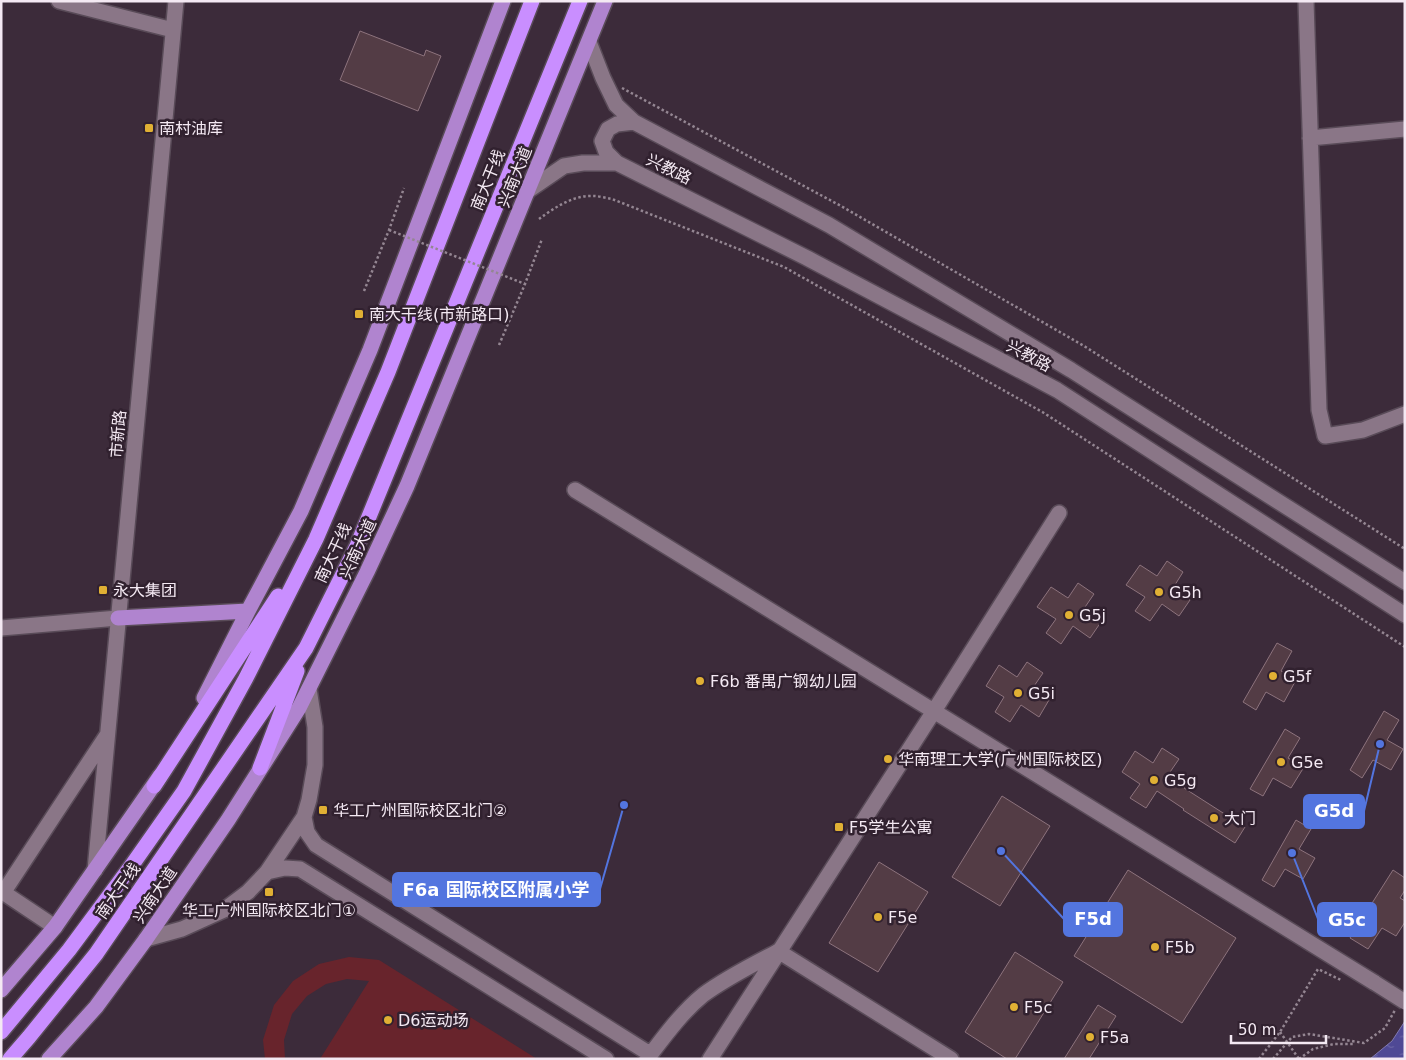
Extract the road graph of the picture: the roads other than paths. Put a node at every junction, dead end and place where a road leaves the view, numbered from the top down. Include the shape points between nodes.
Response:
1 (59, 1) edge
2 (503, 1) edge
3 (532, 1) edge
4 (580, 1) edge
5 (605, 1) edge
6 (1306, 1) edge
7 (174, 2) edge
8 (173, 30) junction
9 (589, 42) junction
10 (634, 122) junction
11 (1405, 129) edge
12 (1310, 138) junction
13 (616, 163) junction
14 (529, 190) junction
15 (1405, 414) edge
16 (574, 490) dead end
17 (1059, 513) dead end
18 (316, 539) junction
19 (1405, 582) edge
20 (248, 611) junction
21 (1405, 615) edge
22 (118, 618) junction
23 (1, 628) edge
24 (306, 648) junction
25 (309, 689) junction
26 (934, 710) junction
27 (107, 734) junction
28 (260, 768) junction
29 (154, 786) junction
30 (304, 817) junction
31 (95, 870) junction
32 (267, 872) junction
33 (2, 892) edge
34 (54, 927) junction
35 (146, 939) junction
36 (778, 951) junction
37 (1, 990) edge
38 (1401, 1004) edge
39 (1, 1032) edge
40 (648, 1057) edge
41 (10, 1059) edge
42 (48, 1059) edge
43 (606, 1059) edge
44 (710, 1059) edge
45 (951, 1059) edge

1 - 8 street
2 - 20 main road via 370,350 301,511
3 - 18 highway, 南大干线 via 388,372
4 - 24 highway, 南大干线 via 357,546
5 - 9 main road, 兴南大道
6 - 12 street
7 - 8 street, 市新路
8 - 22 street, 市新路
9 - 10 street, 兴教路 via 616,105
9 - 14 main road, 兴南大道
10 - 13 street via 608,129 602,141 606,152
10 - 19 street, 兴教路 via 829,226 1071,370
11 - 12 street
12 - 15 street via 1319,410 1325,436 1364,430
13 - 14 street via 564,166
13 - 21 street, 兴教路 via 807,258 1057,390
14 - 25 main road, 兴南大道 via 407,486
16 - 26 street
17 - 26 street
18 - 29 highway
18 - 39 highway, 南大干线 via 184,791 69,950
20 - 22 main road
20 - 29 main road via 212,684
22 - 23 street
22 - 27 street, 市新路
24 - 28 highway
24 - 41 highway, 南大干线 via 96,954
25 - 28 main road, 兴南大道
25 - 30 street via 315,727 315,765
26 - 36 street
26 - 38 street, bridge via 1375,983
27 - 31 street, 市新路
27 - 33 street
28 - 35 main road, 兴南大道
29 - 31 main road
30 - 32 street
30 - 40 street via 307,832 316,845
31 - 34 main road
32 - 35 street via 224,910 182,929
32 - 43 street via 300,869
33 - 34 street
34 - 37 main road
35 - 42 main road, 兴南大道 via 96,1007
36 - 40 street via 703,996 671,1027
36 - 44 street
36 - 45 street

